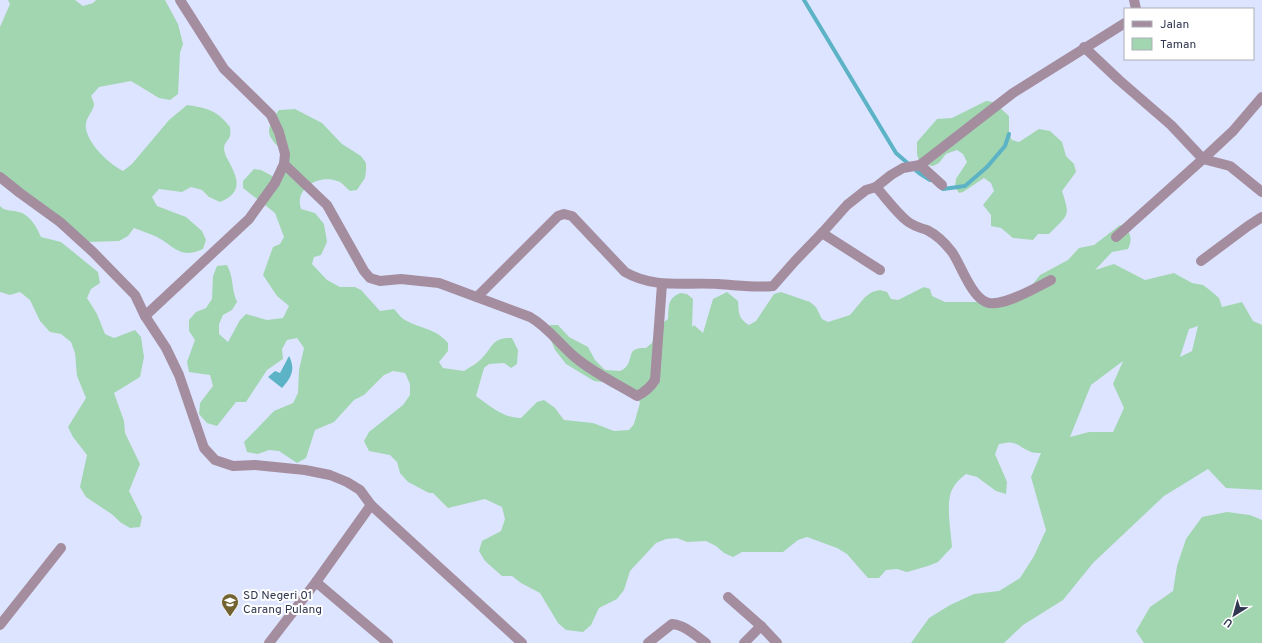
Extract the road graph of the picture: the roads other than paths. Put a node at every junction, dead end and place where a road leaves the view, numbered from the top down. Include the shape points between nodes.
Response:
1 (180, 0) edge
2 (1124, 24) edge
3 (1084, 48) junction
4 (1262, 97) edge
5 (1203, 159) junction
6 (284, 164) junction
7 (919, 165) junction
8 (0, 177) edge
9 (942, 185) dead end
10 (876, 188) junction
11 (1262, 192) edge
12 (1262, 217) edge
13 (822, 233) junction
14 (1116, 237) dead end
15 (1201, 261) dead end
16 (880, 270) dead end
17 (1051, 280) dead end
18 (662, 284) junction
19 (477, 297) junction
20 (145, 316) junction
21 (371, 505) junction
22 (61, 548) dead end
23 (316, 582) junction
24 (728, 597) dead end
25 (0, 625) edge
26 (760, 626) junction
27 (269, 643) edge
28 (388, 643) edge
29 (522, 643) edge
30 (648, 643) edge
31 (706, 643) edge
32 (744, 643) edge
33 (777, 643) edge

1 - 6 street via 224,69 271,115 279,132
2 - 3 street
3 - 5 street via 1171,125
3 - 7 street via 1013,93
4 - 5 street
5 - 11 street via 1230,166
5 - 14 street
6 - 19 street via 327,205 370,278 380,281 401,279 439,283
6 - 20 street via 275,182 249,219
7 - 9 street
7 - 10 street via 902,168
8 - 20 street via 60,222 93,252 135,295
10 - 13 street via 866,190 847,205
10 - 17 street via 907,221 945,243 973,290 985,302 1000,303
12 - 15 street
13 - 16 street
13 - 18 street via 773,286
18 - 19 street via 635,278 625,272 572,216 564,214 558,216
18 - 19 street via 655,380 644,393 637,396 577,359 542,324
20 - 21 street via 166,348 204,448 215,460 233,466 255,465 330,475 360,490
21 - 23 street
21 - 29 street
22 - 25 street
23 - 27 street
23 - 28 street
24 - 26 street
26 - 32 street
26 - 33 street
30 - 31 street via 672,624 684,628

